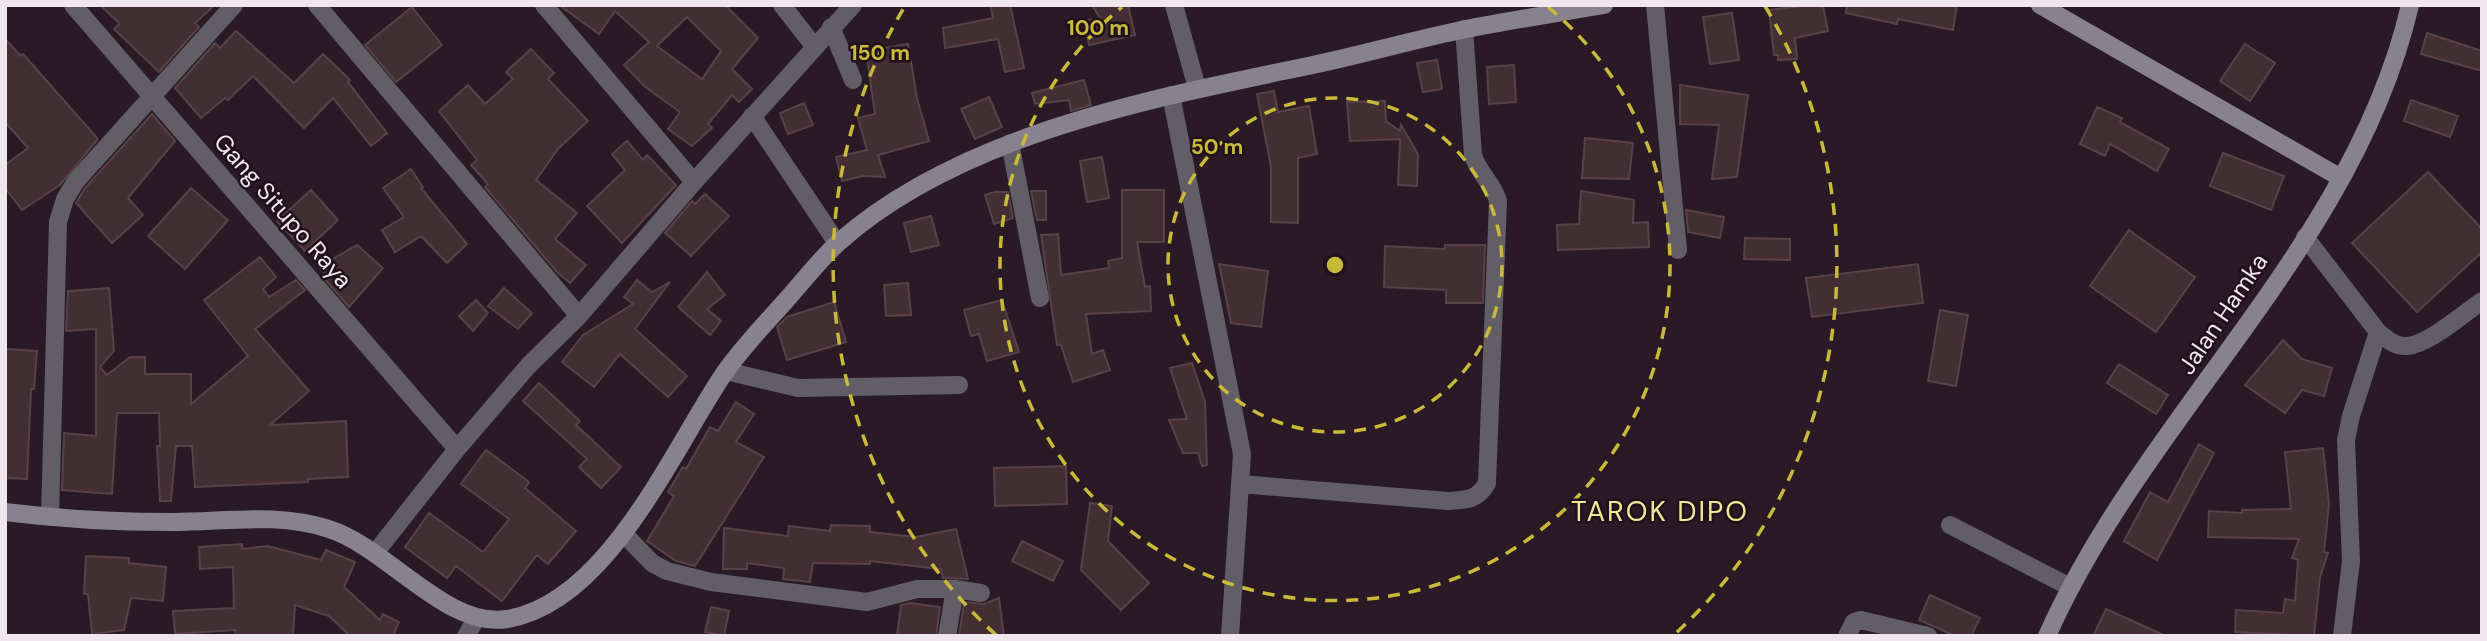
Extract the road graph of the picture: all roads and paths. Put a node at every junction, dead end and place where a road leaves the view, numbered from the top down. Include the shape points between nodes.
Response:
1 (72, 5) edge
2 (234, 5) edge
3 (317, 5) edge
4 (544, 5) edge
5 (782, 5) edge
6 (853, 5) edge
7 (1174, 5) edge
8 (1604, 5) edge
9 (1655, 5) edge
10 (2040, 5) edge
11 (2410, 5) edge
12 (831, 27) junction
13 (1464, 29) junction
14 (814, 46) junction
15 (853, 80) dead end
16 (1197, 88) junction
17 (1171, 95) junction
18 (151, 97) junction
19 (752, 116) junction
20 (1010, 143) junction
21 (2341, 178) junction
22 (694, 182) junction
23 (2305, 237) junction
24 (837, 243) junction
25 (1678, 250) dead end
26 (1040, 298) dead end
27 (2482, 301) edge
28 (579, 316) junction
29 (2378, 332) junction
30 (726, 371) junction
31 (959, 385) dead end
32 (457, 449) junction
33 (1240, 484) junction
34 (5, 512) edge
35 (50, 517) junction
36 (1950, 525) dead end
37 (624, 534) junction
38 (375, 552) junction
39 (2070, 587) junction
40 (955, 589) junction
41 (981, 593) dead end
42 (476, 619) junction
43 (1230, 633) edge
44 (466, 636) edge
45 (947, 636) edge
46 (1847, 636) edge
47 (1928, 636) edge
48 (2047, 636) edge
49 (2342, 636) edge

1 - 18 street, Gang Situpo Raya
2 - 18 street
3 - 28 street
4 - 22 street
5 - 14 street
6 - 12 street
7 - 16 street
8 - 13 street
9 - 25 street
10 - 21 street
11 - 21 street, Jalan Hamka via 2393,68
12 - 14 street
12 - 15 street
13 - 16 street
13 - 33 street via 1473,155 1498,201 1487,483 1481,494 1469,500 1448,501
14 - 19 street
16 - 17 street
17 - 20 street
17 - 33 street via 1239,432
18 - 32 street, Gang Situpo Raya
18 - 35 street via 76,181 58,222
19 - 22 street
19 - 24 street
20 - 24 street via 927,181
20 - 26 street
21 - 23 street, Jalan Hamka
22 - 28 street
23 - 29 street
23 - 39 street, Jalan Hamka via 2099,535
24 - 30 street
27 - 29 street via 2419,343 2394,344
28 - 32 street via 529,365
29 - 49 street via 2346,440 2351,561
30 - 31 street via 798,388
30 - 37 street
32 - 38 street
33 - 43 street
34 - 35 street
35 - 38 street via 303,522 334,531
36 - 39 street
37 - 40 street via 652,563 711,582 867,602 917,589
37 - 42 street via 599,565 541,608 507,619
38 - 42 street via 447,606
39 - 48 street, Jalan Hamka
40 - 41 street
40 - 45 street
42 - 44 street
46 - 47 street via 1854,622 1861,620

